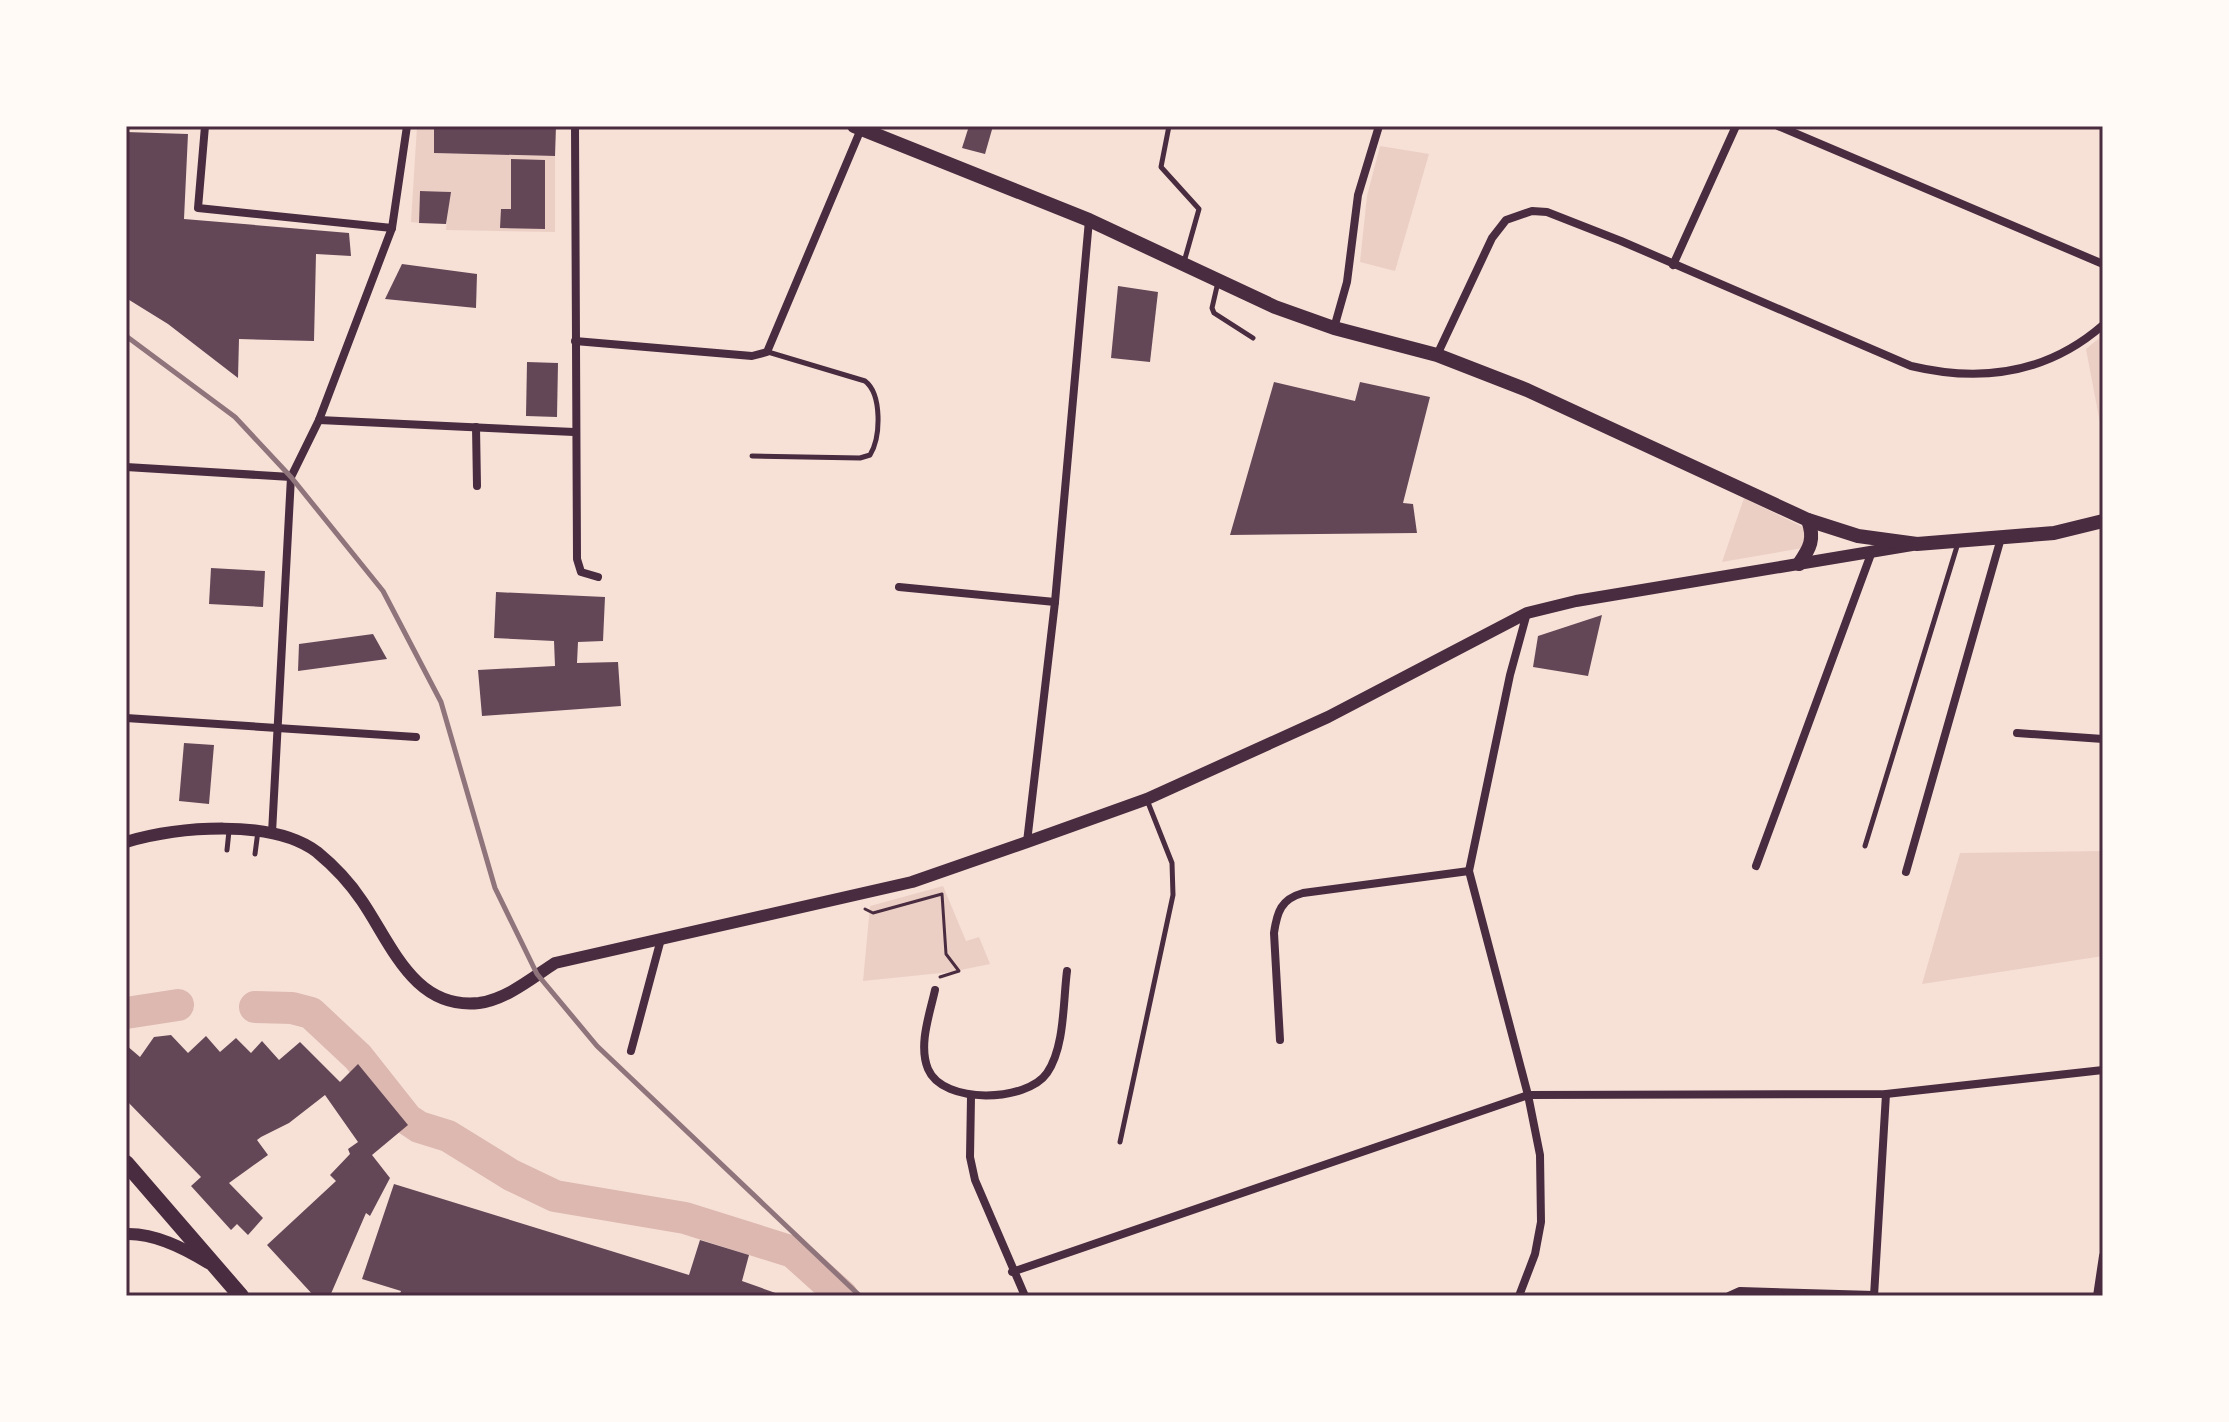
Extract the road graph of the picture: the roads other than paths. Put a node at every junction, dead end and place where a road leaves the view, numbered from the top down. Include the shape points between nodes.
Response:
1 (205, 126) edge
2 (407, 126) edge
3 (575, 126) edge
4 (1169, 126) edge
5 (1379, 126) edge
6 (1736, 126) edge
7 (1778, 126) edge
8 (858, 127) edge
9 (1089, 220) junction
10 (392, 228) junction
11 (1184, 263) junction
12 (2103, 264) edge
13 (1673, 265) junction
14 (1218, 281) junction
15 (2103, 325) edge
16 (1334, 328) junction
17 (1253, 338) dead end
18 (575, 341) junction
19 (767, 352) junction
20 (1437, 355) junction
21 (319, 420) junction
22 (476, 427) junction
23 (574, 432) junction
24 (752, 456) dead end
25 (126, 467) edge
26 (291, 477) junction
27 (477, 486) dead end
28 (1808, 520) junction
29 (2103, 521) edge
30 (2001, 538) junction
31 (1959, 542) junction
32 (1917, 544) junction
33 (1871, 554) junction
34 (1799, 564) junction
35 (598, 577) dead end
36 (899, 587) dead end
37 (1055, 602) junction
38 (1527, 613) junction
39 (126, 718) edge
40 (277, 728) junction
41 (2017, 733) dead end
42 (416, 737) dead end
43 (2103, 739) edge
44 (1147, 799) junction
45 (229, 830) junction
46 (265, 832) junction
47 (126, 842) edge
48 (1027, 842) junction
49 (1865, 846) dead end
50 (227, 850) dead end
51 (255, 854) dead end
52 (1756, 866) dead end
53 (1469, 871) junction
54 (1906, 872) dead end
55 (661, 939) junction
56 (1067, 971) dead end
57 (935, 990) road end
58 (1280, 1040) dead end
59 (631, 1051) dead end
60 (2103, 1070) edge
61 (1886, 1094) junction
62 (1528, 1095) junction
63 (971, 1097) junction
64 (1120, 1142) dead end
65 (126, 1163) edge
66 (126, 1234) edge
67 (2103, 1256) edge
68 (2102, 1266) edge
69 (215, 1268) junction
70 (1012, 1272) junction
71 (1874, 1295) edge
72 (241, 1296) edge
73 (1025, 1296) edge
74 (1519, 1296) edge
75 (1729, 1296) edge
76 (2097, 1296) edge

1 - 10 street via 198,208
2 - 10 street
3 - 18 street
4 - 11 lane via 1161,167 1199,209
5 - 16 street via 1358,195 1347,282
6 - 13 street
7 - 12 street
8 - 9 main road
8 - 19 street
9 - 11 main road
9 - 37 street
10 - 21 street
11 - 14 main road
13 - 15 street via 1911,366 1972,376 2013,372 2059,357
13 - 20 street via 1547,212 1506,220 1492,238
14 - 16 main road
14 - 17 lane via 1214,313
16 - 20 main road
18 - 19 street via 752,356
18 - 23 street
19 - 24 lane via 874,387 875,447 860,458
20 - 28 main road via 1527,390
21 - 22 street
21 - 26 street
22 - 23 street
22 - 27 street
23 - 35 street via 577,559 581,572
25 - 26 street
26 - 40 street
28 - 32 main road via 1858,536
28 - 34 main road via 1811,544
29 - 30 main road
30 - 31 main road
30 - 54 street
31 - 32 main road
31 - 49 lane
32 - 33 street
33 - 34 street
33 - 52 street
34 - 38 street
36 - 37 street
37 - 48 street
38 - 44 street via 1328,717
38 - 53 street
39 - 40 street
40 - 42 street
40 - 46 street
41 - 43 street
44 - 48 street
44 - 64 lane via 1172,863 1173,895
45 - 46 street
45 - 47 street via 150,835
45 - 50 lane
46 - 51 lane
46 - 55 street via 315,851 349,883 407,974 450,1001 479,1003 499,997 555,963
48 - 55 street via 912,882
53 - 58 street via 1303,893 1285,901 1274,933
53 - 62 street
55 - 59 street
56 - 63 street via 1057,1043 1046,1074 1033,1085
57 - 63 street via 925,1041 927,1067 938,1084
60 - 61 street
61 - 62 street
61 - 71 street
62 - 70 street
62 - 74 street via 1540,1155 1541,1222
63 - 70 street via 970,1157
65 - 69 highway
66 - 69 street via 170,1243
67 - 68 street
68 - 76 street
69 - 72 highway
70 - 73 street
71 - 75 street via 1740,1291

